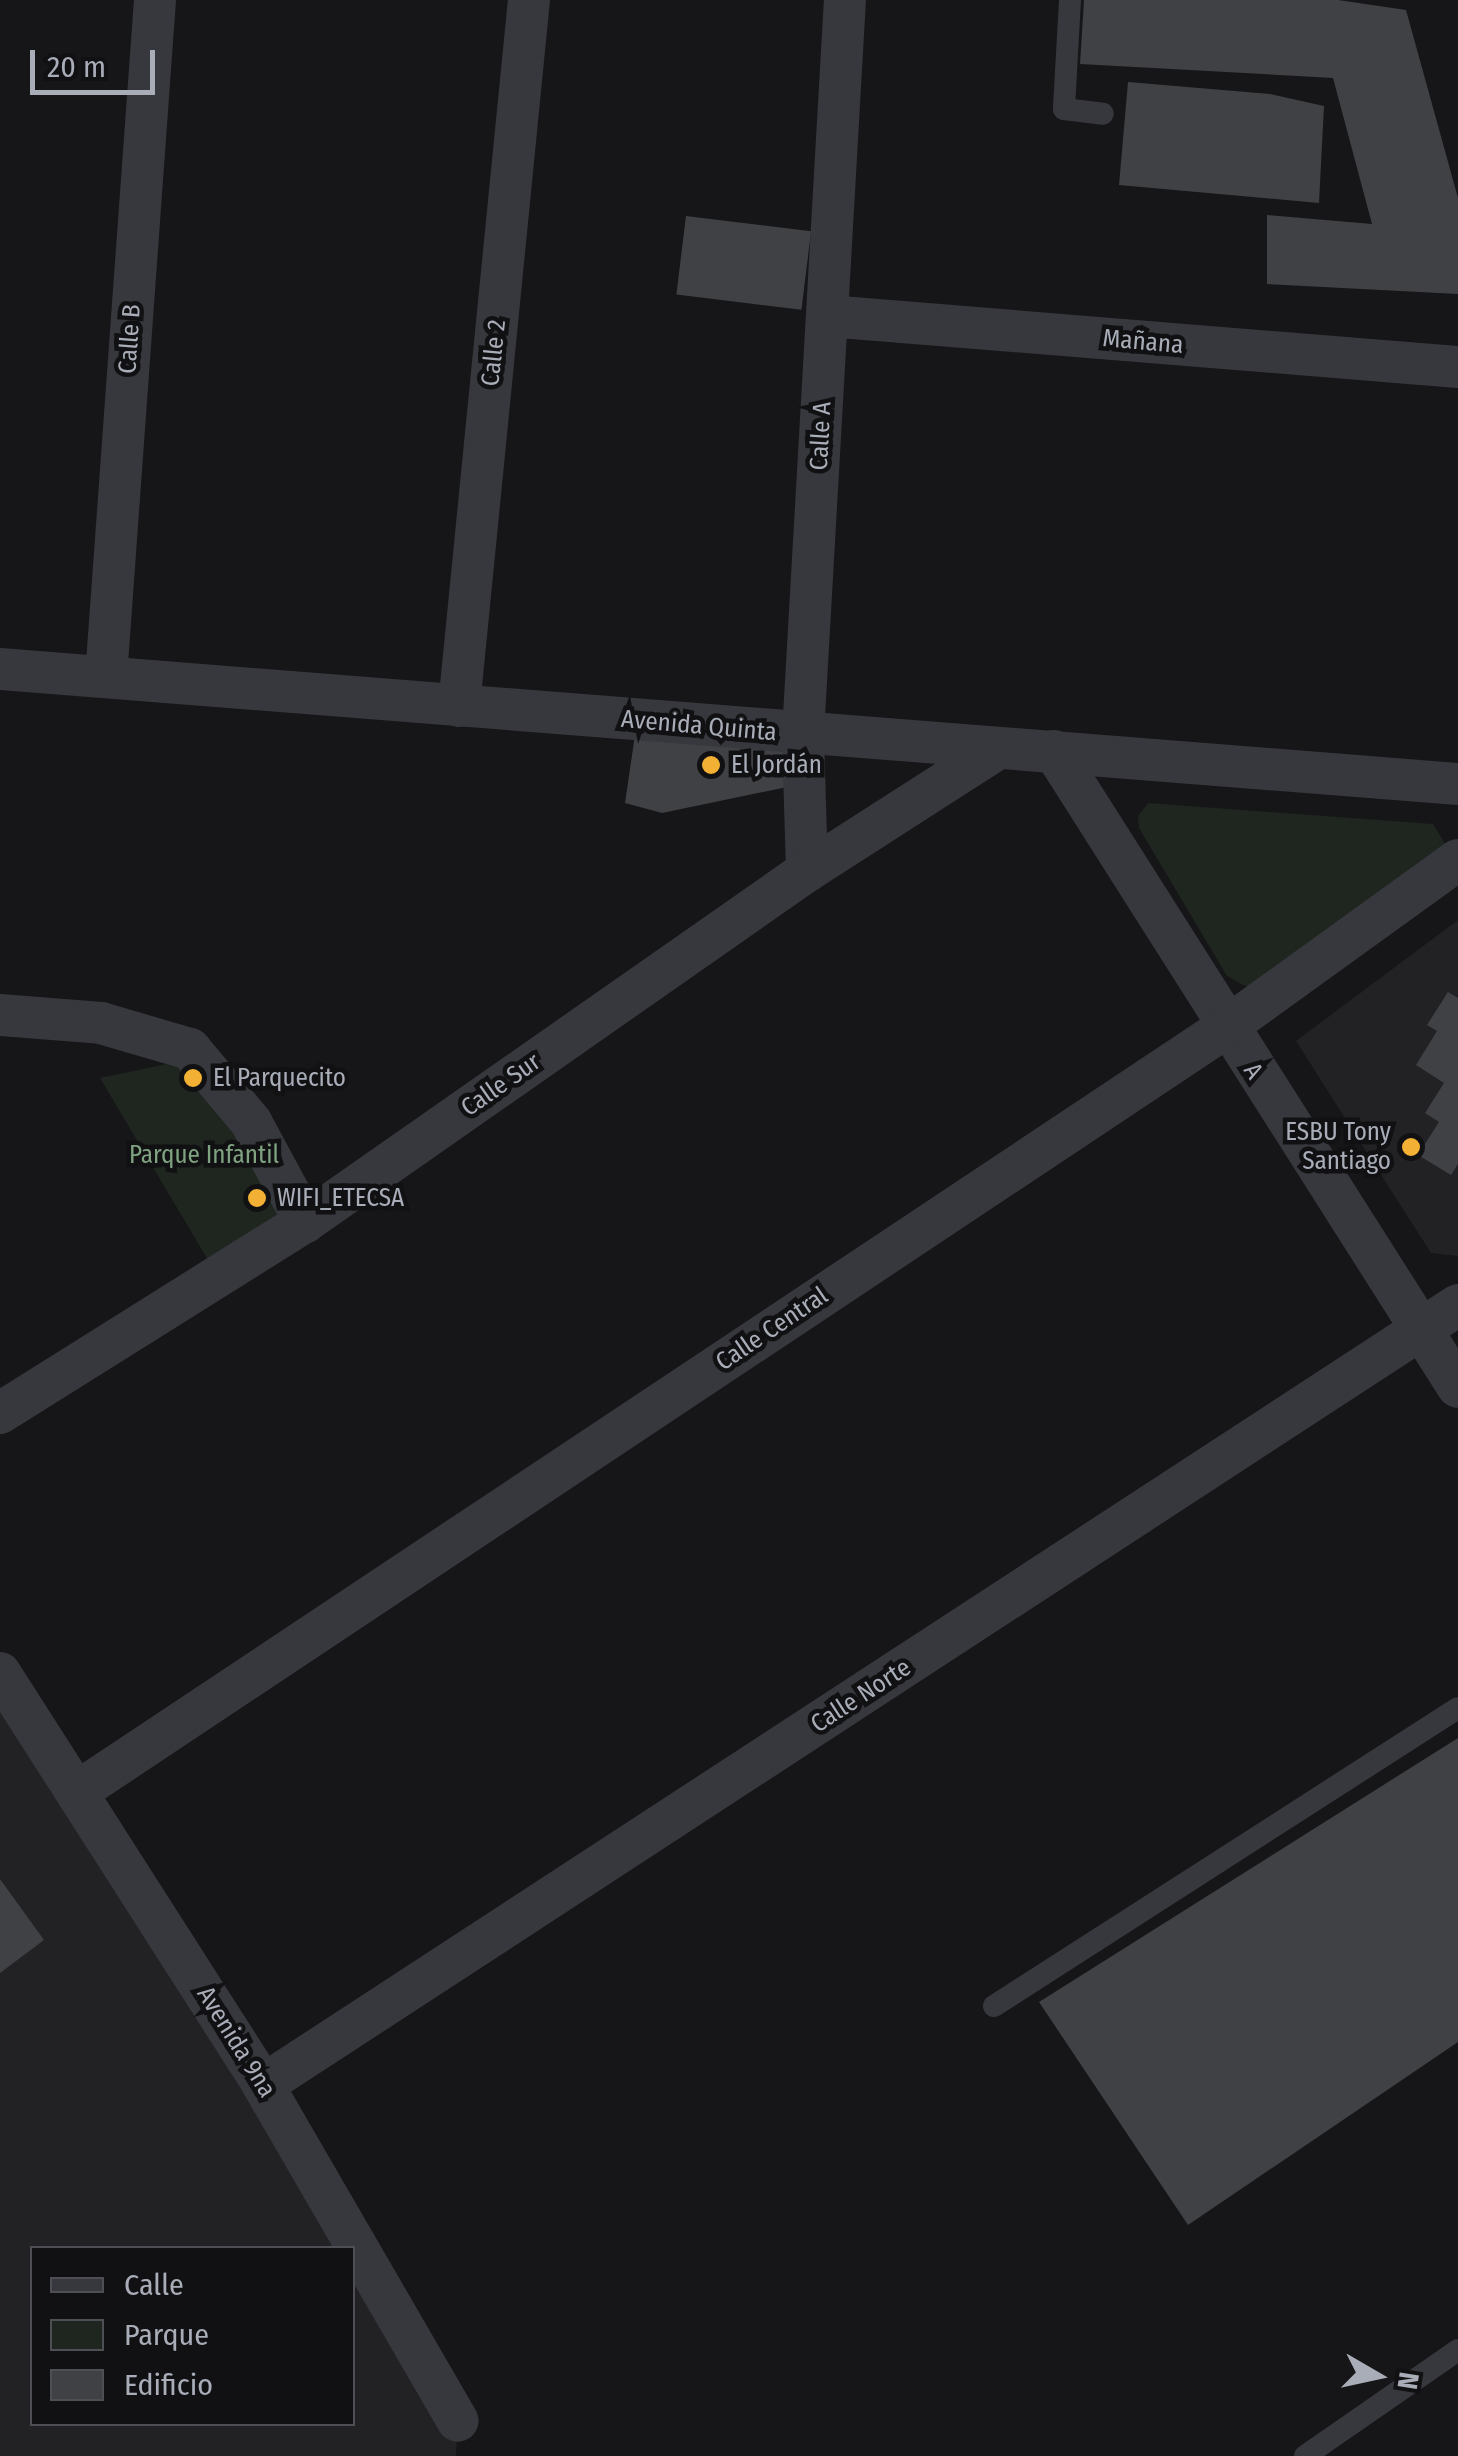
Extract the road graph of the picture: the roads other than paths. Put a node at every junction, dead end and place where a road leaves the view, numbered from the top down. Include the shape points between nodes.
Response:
1 (155, 0) edge
2 (529, 0) edge
3 (845, 0) edge
4 (1070, 0) edge
5 (1103, 114) dead end
6 (828, 316) junction
7 (1458, 367) edge
8 (0, 669) edge
9 (106, 677) junction
10 (459, 706) junction
11 (803, 734) junction
12 (998, 749) junction
13 (1054, 750) junction
14 (1458, 784) edge
15 (1458, 860) edge
16 (808, 871) junction
17 (0, 1015) edge
18 (1225, 1028) junction
19 (305, 1222) junction
20 (1458, 1305) edge
21 (1422, 1330) junction
22 (1458, 1387) edge
23 (0, 1413) edge
24 (0, 1673) edge
25 (1458, 1708) edge
26 (80, 1790) junction
27 (994, 2006) dead end
28 (263, 2085) junction
29 (1458, 2350) edge
30 (458, 2421) dead end
31 (1305, 2456) edge

1 - 9 street, Calle B
2 - 10 street, Calle 2
3 - 6 street, Calle A
4 - 5 lane via 1064,109
6 - 7 street, Mañana
6 - 11 street, Calle A
8 - 9 street, Avenida Quinta
9 - 10 street, Avenida Quinta
10 - 11 street, Avenida Quinta
11 - 12 street, Avenida Quinta
11 - 16 street, Calle A
12 - 13 street, Avenida Quinta
12 - 16 street, Calle Sur
13 - 14 street, Avenida Quinta
13 - 18 street, A
15 - 18 street, Calle Central
16 - 19 street, Calle Sur
17 - 19 street via 100,1023 190,1049 251,1122
18 - 21 street, A
18 - 26 street, Calle Central
19 - 23 street, Calle Sur
20 - 21 street, Calle Norte
21 - 22 street, A
21 - 28 street, Calle Norte
24 - 26 street, Avenida 9na
25 - 27 lane
26 - 28 street, Avenida 9na
28 - 30 street, Avenida 9na
29 - 31 lane

